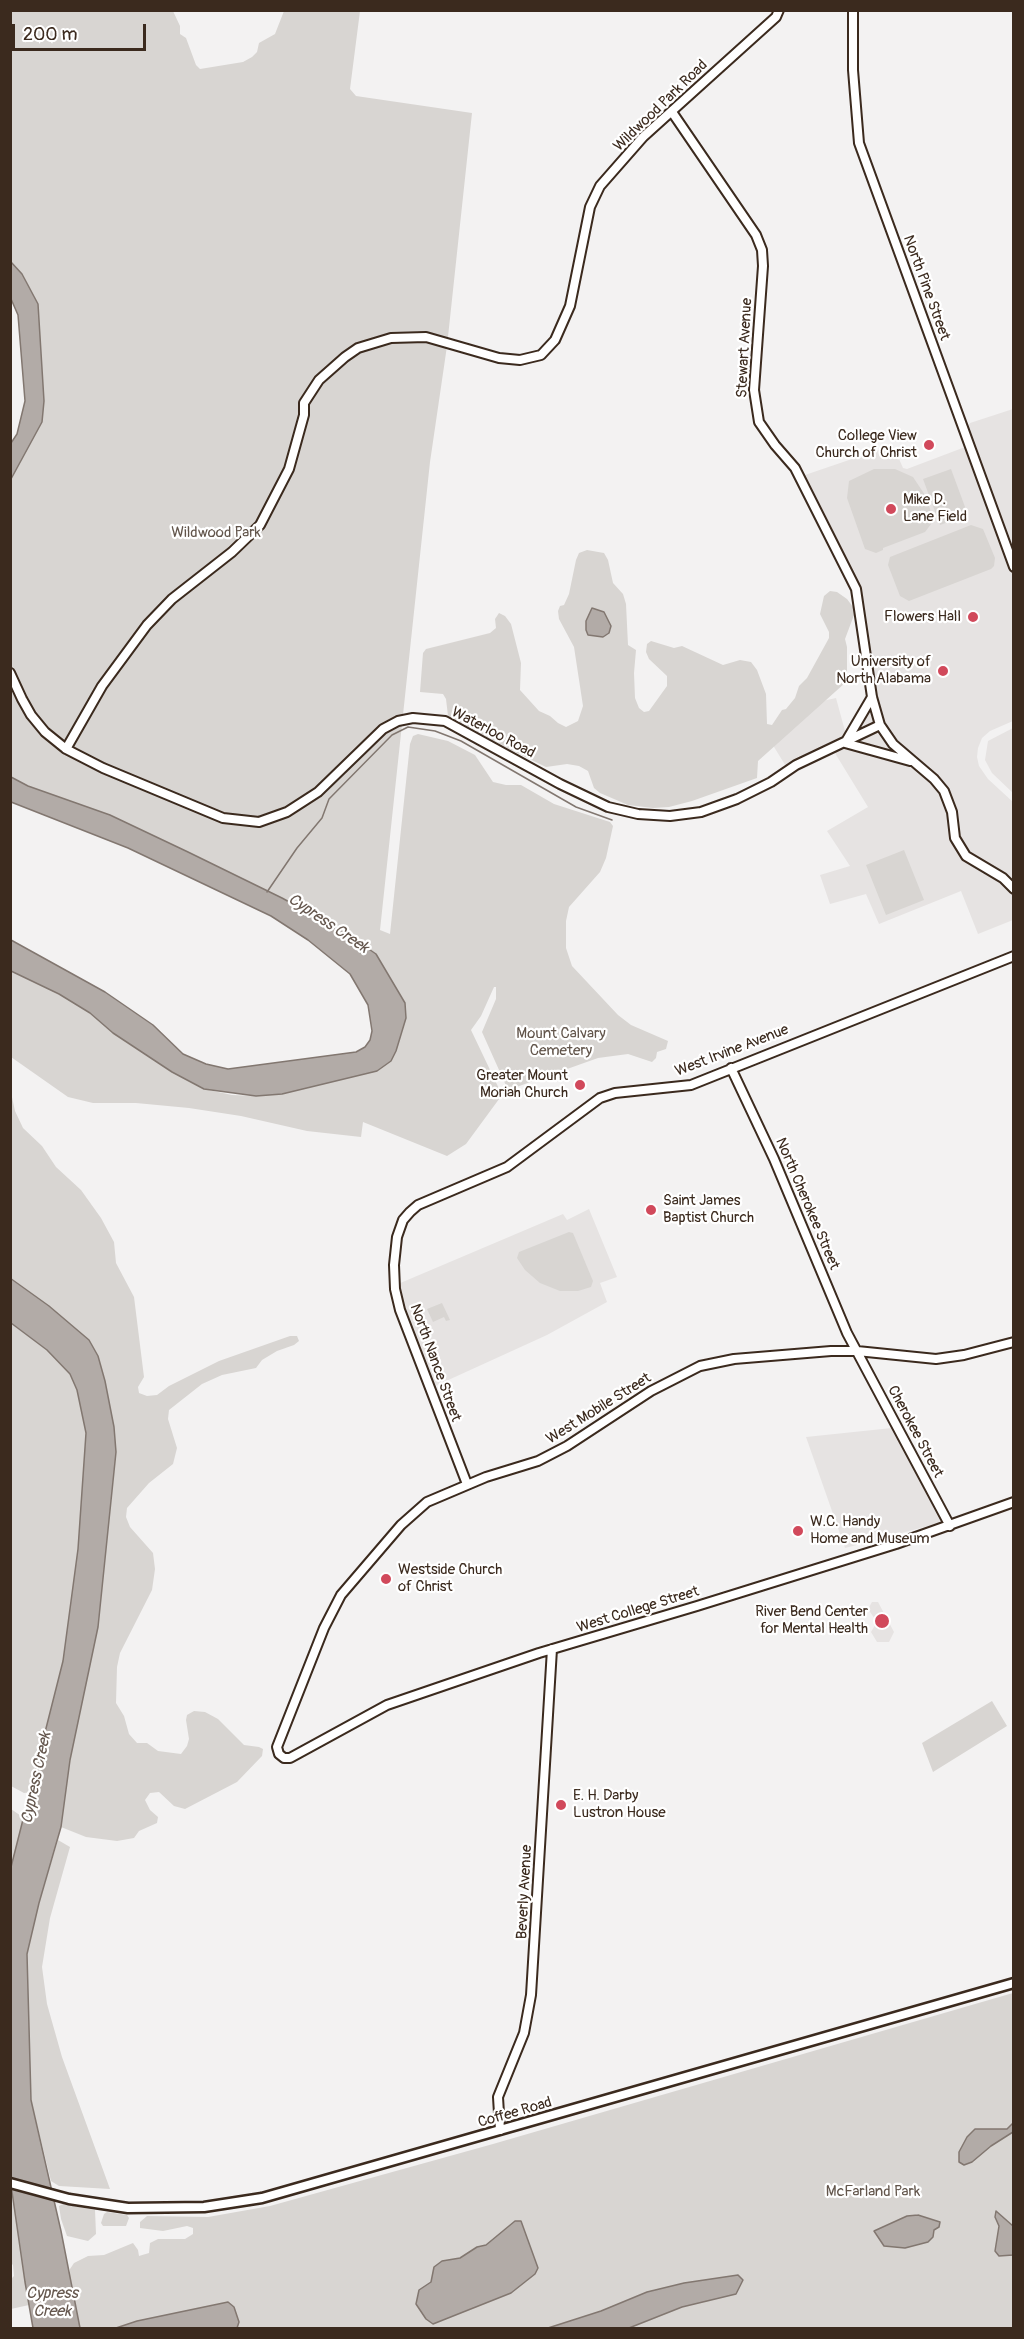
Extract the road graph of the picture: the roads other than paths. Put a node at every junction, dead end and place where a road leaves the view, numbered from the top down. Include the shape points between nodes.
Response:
1 (779, 10) edge
2 (853, 10) edge
3 (672, 112) junction
4 (1014, 567) edge
5 (10, 673) edge
6 (872, 697) junction
7 (880, 725) junction
8 (845, 743) junction
9 (66, 749) junction
10 (914, 762) junction
11 (1014, 889) edge
12 (1014, 956) edge
13 (731, 1068) junction
14 (438, 1197) joint
15 (1014, 1342) edge
16 (857, 1351) junction
17 (467, 1485) junction
18 (1014, 1503) edge
19 (950, 1526) junction
20 (552, 1649) junction
21 (279, 1754) joint
22 (1014, 1983) edge
23 (501, 2130) junction
24 (13, 2184) edge

1 - 3 street, Wildwood Park Road
2 - 4 street, North Pine Street via 859,143
3 - 6 street, Stewart Avenue via 756,234 762,250 754,390 759,422 795,468 856,589
3 - 9 street, Wildwood Park Road via 633,148 594,195 570,306 548,349 541,355 520,360 416,337 373,342 345,357 307,396 289,469 260,525 147,625 102,686
5 - 9 street, Waterloo Road via 32,715
6 - 7 street, Stewart Avenue
6 - 8 street
7 - 8 street, Waterloo Road
7 - 10 street via 893,744
8 - 9 street, Waterloo Road via 736,799 686,816 654,816 621,811 593,801 445,722 413,718 383,729 318,792 286,812 259,822 215,815
8 - 10 street
10 - 11 street via 944,791 959,848
12 - 13 street, West Irvine Avenue
13 - 14 street, West Irvine Avenue via 690,1085 600,1098 507,1167
13 - 16 street, North Cherokee Street
14 - 17 street, North Nance Street via 418,1205 403,1220 396,1245 394,1281 403,1319
15 - 16 street, West Mobile Street via 936,1359
16 - 17 street, West Mobile Street via 761,1356 700,1366 651,1391 548,1456
16 - 19 street, Cherokee Street
17 - 21 street, West Mobile Street via 419,1509 341,1595 277,1747
18 - 19 street, West College Street
19 - 20 street, West College Street
20 - 21 street, West College Street via 387,1705 290,1758
20 - 23 street, Beverly Avenue via 531,1995 521,2041 498,2097
22 - 23 main road, Coffee Road
23 - 24 main road, Coffee Road via 241,2202 168,2209 89,2204

